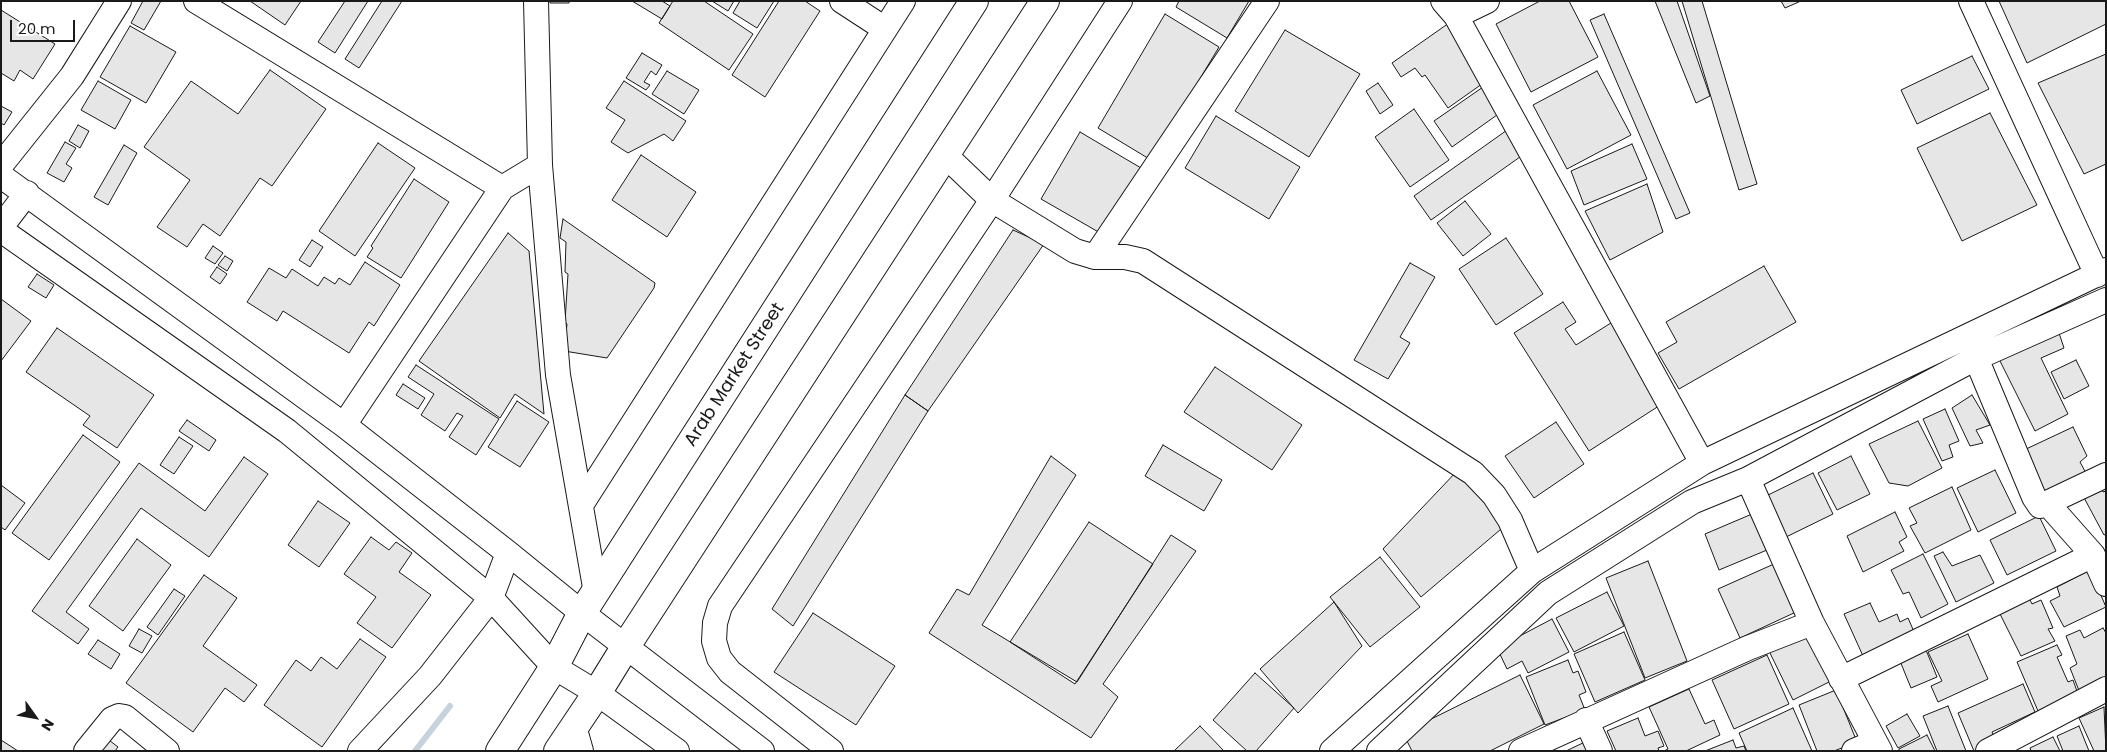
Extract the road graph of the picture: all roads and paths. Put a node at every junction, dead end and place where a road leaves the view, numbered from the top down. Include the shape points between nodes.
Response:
1 (119, 1) edge
2 (196, 1) edge
3 (536, 1) edge
4 (842, 1) edge
5 (903, 1) edge
6 (974, 1) edge
7 (1045, 1) edge
8 (1120, 1) edge
9 (1267, 1) edge
10 (1487, 1) edge
11 (1971, 1) edge
12 (1449, 8) edge
13 (885, 29) junction
14 (945, 155) junction
15 (1, 165) edge
16 (540, 165) junction
17 (1, 176) edge
18 (502, 188) junction
19 (27, 193) junction
20 (992, 200) junction
21 (1, 228) edge
22 (1095, 257) junction
23 (2101, 272) edge
24 (2106, 300) edge
25 (1976, 358) junction
26 (344, 425) junction
27 (1702, 463) junction
28 (2106, 475) edge
29 (1748, 479) junction
30 (1642, 501) junction
31 (2047, 502) junction
32 (581, 505) junction
33 (1656, 525) junction
34 (508, 553) junction
35 (2093, 555) junction
36 (1532, 571) junction
37 (2106, 584) edge
38 (491, 598) junction
39 (589, 603) junction
40 (1812, 623) junction
41 (626, 646) junction
42 (554, 667) junction
43 (1841, 679) junction
44 (2106, 689) edge
45 (598, 693) junction
46 (1586, 720) junction
47 (641, 724) junction
48 (577, 738) edge
49 (1870, 748) edge
50 (86, 751) edge
51 (167, 751) edge
52 (360, 751) edge
53 (500, 751) edge
54 (558, 751) edge
55 (664, 751) edge
56 (676, 751) edge
57 (762, 751) edge
58 (831, 751) edge
59 (1332, 751) edge
60 (1379, 751) edge
61 (1521, 751) edge
62 (1600, 751) edge
63 (1988, 751) edge

1 - 15 street via 72,76
2 - 18 street
3 - 16 street
4 - 13 street
5 - 13 street
6 - 39 main road, Arab Market Street
7 - 14 main road
8 - 20 street
9 - 22 street
10 - 12 street
11 - 23 street
12 - 27 street
13 - 32 street
14 - 20 street
14 - 41 main road
16 - 18 street
16 - 32 street via 558,375
17 - 19 street
18 - 26 street
19 - 21 street
19 - 26 street
20 - 22 street via 1075,251
20 - 58 street via 720,606 715,623 714,641 730,672
21 - 38 street via 287,431
22 - 36 street via 1125,257 1143,262 1473,473 1494,495 1510,520
23 - 27 street
24 - 25 street
25 - 29 street
25 - 31 street via 2034,497 2040,506
26 - 34 street
27 - 30 street
28 - 31 street
29 - 33 street via 1692,502
29 - 40 street
30 - 33 street
30 - 36 street
31 - 35 street
32 - 39 street
33 - 60 street via 1548,594
34 - 38 street
34 - 39 street
35 - 37 street
35 - 43 street
36 - 59 street
38 - 42 street
38 - 52 street via 430,676
39 - 41 street
39 - 42 main road, Arab Market Street
40 - 43 street
40 - 46 street
41 - 45 main road
41 - 57 street
42 - 45 street
42 - 53 main road, Arab Market Street
43 - 49 street
44 - 63 street
45 - 47 street
45 - 48 main road
46 - 61 street
46 - 62 street
47 - 55 street
47 - 56 street
48 - 54 main road
50 - 51 street via 118,716 125,717

